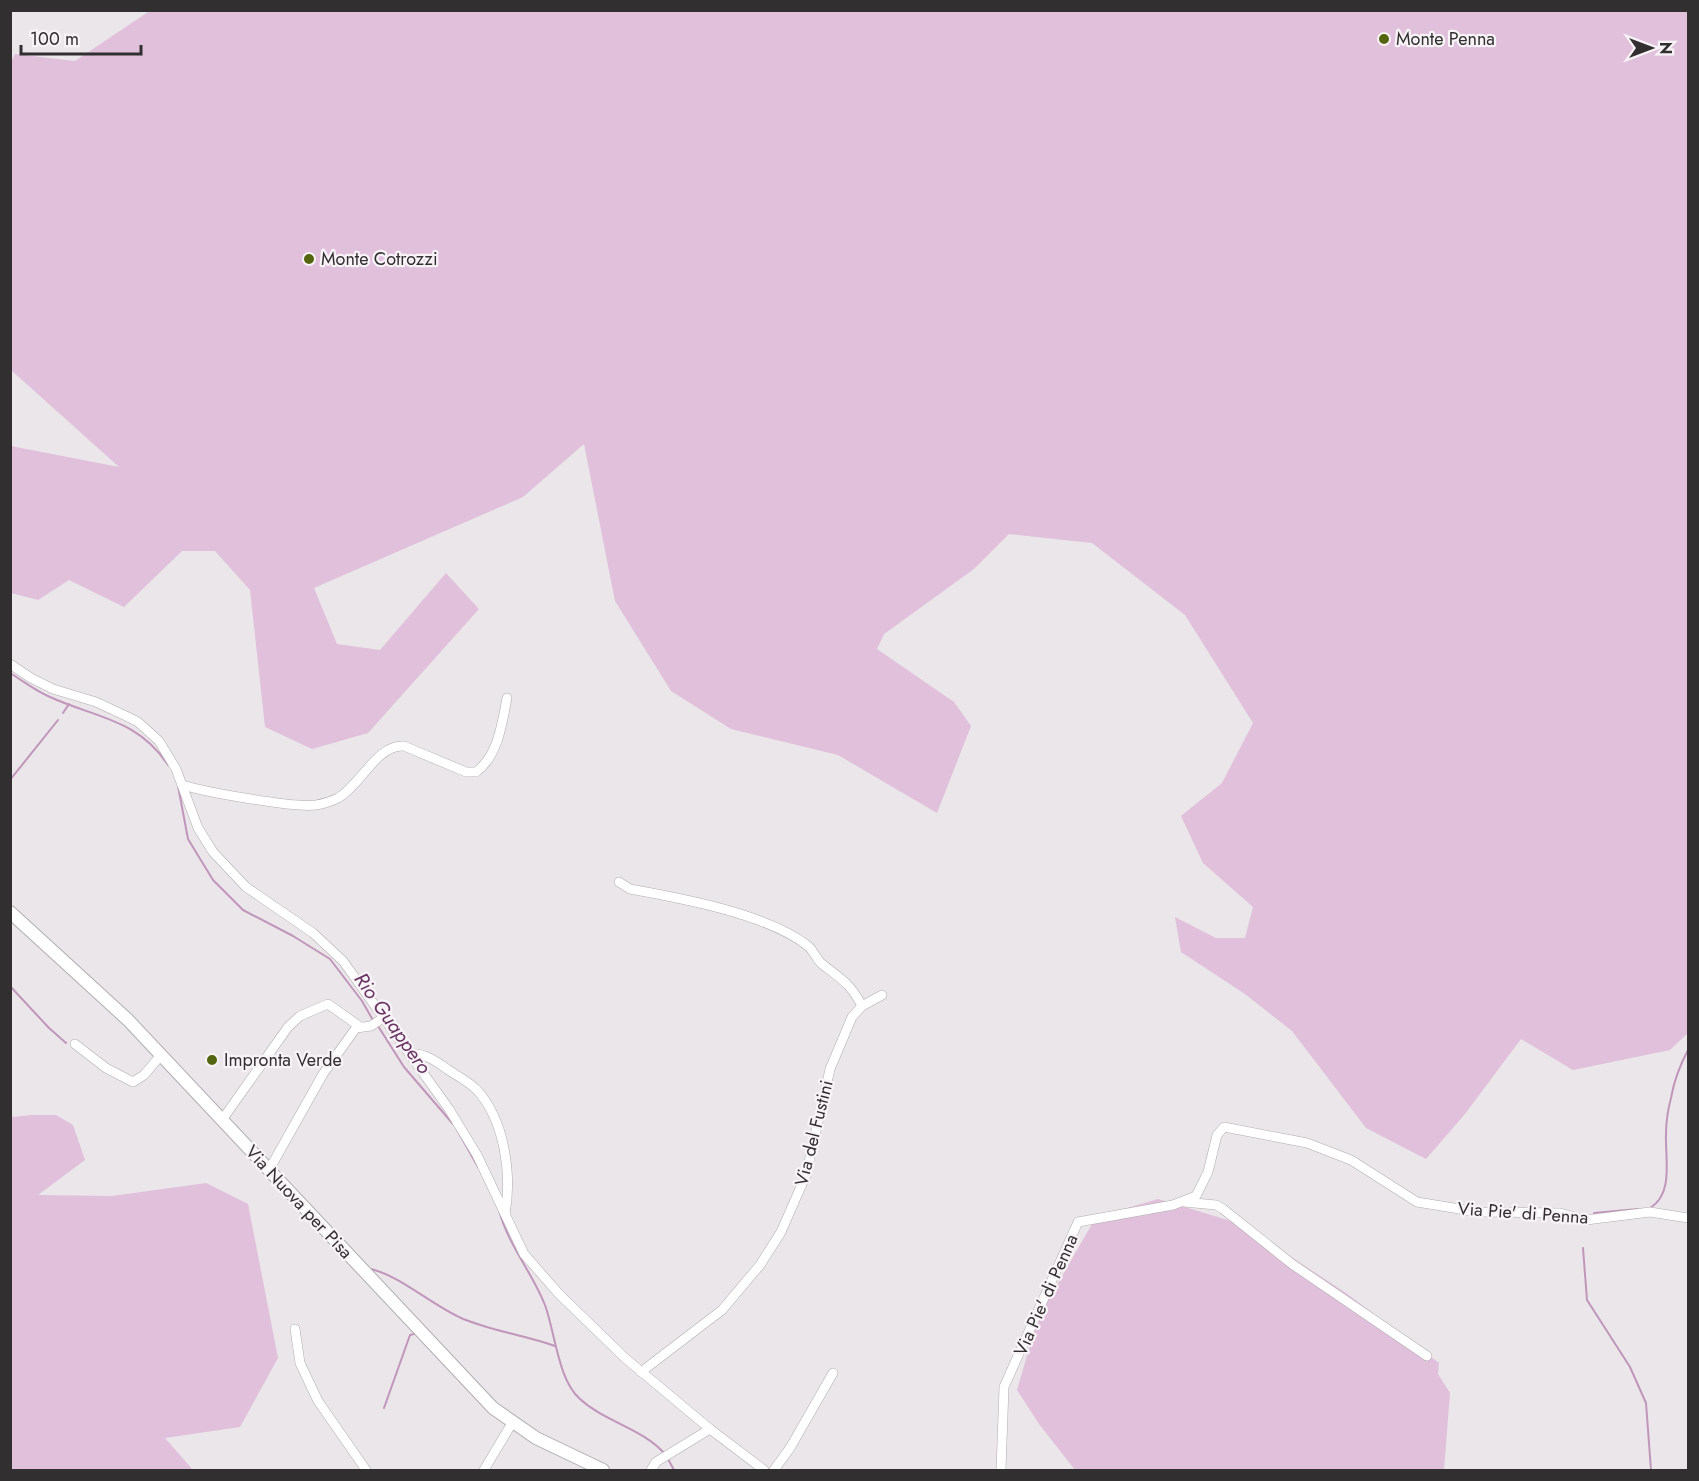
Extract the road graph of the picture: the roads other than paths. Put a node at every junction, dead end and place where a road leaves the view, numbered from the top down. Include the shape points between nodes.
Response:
1 (10, 664) edge
2 (507, 698) dead end
3 (182, 785) junction
4 (619, 882) dead end
5 (10, 912) edge
6 (882, 995) dead end
7 (862, 1006) junction
8 (381, 1019) junction
9 (359, 1026) junction
10 (75, 1044) dead end
11 (161, 1054) junction
12 (409, 1054) junction
13 (222, 1120) junction
14 (269, 1170) junction
15 (1181, 1202) junction
16 (506, 1214) junction
17 (1689, 1218) edge
18 (295, 1329) dead end
19 (1427, 1356) dead end
20 (641, 1372) junction
21 (833, 1373) dead end
22 (512, 1423) junction
23 (710, 1430) junction
24 (654, 1466) edge
25 (366, 1470) edge
26 (484, 1470) edge
27 (603, 1470) edge
28 (764, 1470) edge
29 (774, 1470) edge
30 (1001, 1470) edge

1 - 3 street via 53,689 96,702 138,722 159,741
2 - 3 street via 502,727 488,764 476,772 466,772 394,745 352,789 315,805
3 - 8 street via 198,828 213,852 246,887 331,949
4 - 7 street via 630,889 733,912 787,935 808,946 817,960 847,982
5 - 11 main road, Via Nuova per Pisa
6 - 7 street, Via del Fustini
7 - 20 street, Via del Fustini via 852,1017 830,1069 806,1175 781,1232 730,1302
8 - 9 street via 371,1026
8 - 12 street
9 - 13 street via 328,1004 300,1016
9 - 14 street via 323,1074
10 - 11 street via 106,1068 133,1082 144,1076
11 - 13 main road, Via Nuova per Pisa
12 - 16 street via 477,1155
12 - 16 street via 421,1054 477,1090 493,1116 508,1180
13 - 14 main road, Via Nuova per Pisa
14 - 22 main road, Via Nuova per Pisa via 465,1380
15 - 17 street, Via Pie' di Penna via 1196,1196 1208,1172 1217,1135 1224,1127 1307,1143 1351,1160 1417,1202 1478,1212 1560,1213 1586,1220 1650,1212
15 - 19 street via 1223,1209 1292,1264
15 - 30 street, Via Pie' di Penna via 1078,1222 1004,1387
16 - 20 street via 524,1254
18 - 25 street via 300,1364 318,1401
20 - 23 street
21 - 29 street
22 - 26 street
22 - 27 main road, Via Nuova per Pisa
23 - 24 street
23 - 28 street

